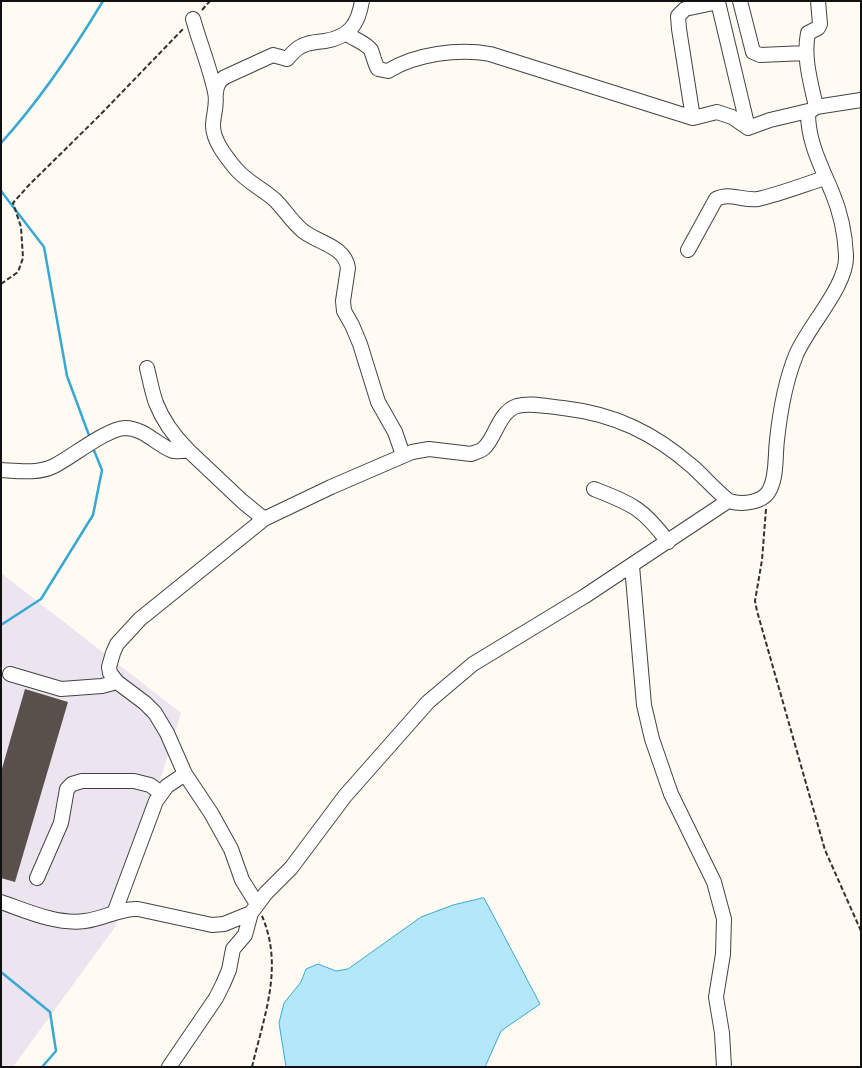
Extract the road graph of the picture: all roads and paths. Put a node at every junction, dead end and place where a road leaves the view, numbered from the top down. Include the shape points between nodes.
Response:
1 (210, 1) edge
2 (362, 1) edge
3 (740, 1) edge
4 (818, 1) edge
5 (193, 20) junction
6 (347, 34) junction
7 (806, 53) junction
8 (216, 94) junction
9 (861, 100) edge
10 (812, 109) junction
11 (693, 118) junction
12 (748, 128) junction
13 (825, 178) junction
14 (688, 250) dead end
15 (1, 284) edge
16 (147, 368) dead end
17 (188, 450) junction
18 (403, 454) junction
19 (1, 470) edge
20 (594, 489) dead end
21 (767, 494) junction
22 (728, 500) junction
23 (264, 519) junction
24 (668, 542) junction
25 (632, 566) junction
26 (10, 674) dead end
27 (117, 682) junction
28 (185, 774) junction
29 (162, 794) junction
30 (37, 878) dead end
31 (1, 902) edge
32 (254, 908) junction
33 (115, 911) junction
34 (861, 931) edge
35 (169, 1067) edge
36 (252, 1067) edge
37 (724, 1067) edge

1 - 5 path
2 - 6 street
3 - 7 street via 753,52 760,55
4 - 7 street via 820,24 808,33
5 - 8 street
5 - 15 path via 13,204 21,227 23,258 18,272
6 - 8 street via 301,46 287,59 272,55 225,77 216,88
6 - 11 street via 372,51 378,69 388,71 400,63 445,53 475,51
7 - 10 street
8 - 18 street via 214,133 236,169 274,199 304,232 343,255 348,268 344,311 360,344 378,402
9 - 10 street
10 - 12 street
10 - 13 street via 809,134
11 - 12 street via 717,112 732,116
11 - 12 street via 678,16 685,10 718,2
13 - 14 street via 758,199 730,196 716,199
13 - 21 street via 842,223 847,257 845,268 794,363 785,392 776,461
16 - 17 street via 161,413
17 - 19 street via 174,451 145,434 122,428 48,468
17 - 23 street
18 - 22 street via 430,449 477,452 485,448 509,410 517,406 577,410 621,422 664,443
18 - 23 street
20 - 24 street via 626,501 641,511
21 - 22 street via 744,503
21 - 34 path via 757,611 825,850
22 - 24 street
23 - 27 street via 125,634 112,653 110,673
24 - 25 street
25 - 32 street via 473,664 434,697 344,796 290,868
25 - 37 street via 644,705 652,739 670,794 714,882 724,919 723,954 716,997
26 - 27 street via 61,689
27 - 28 street via 155,713
28 - 29 street via 174,780
28 - 32 street via 231,849
29 - 30 street via 150,785 134,780 72,784 67,789 61,823
29 - 33 street via 156,802
31 - 33 street via 69,921 84,922
32 - 33 street via 224,924 212,925 138,909
32 - 35 street via 245,935 233,949 229,970 216,998
32 - 36 path via 269,933 273,977

